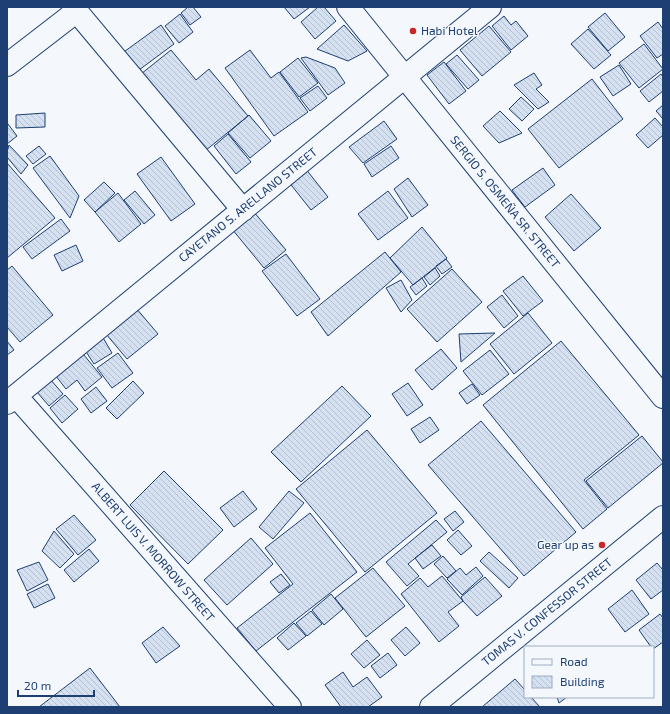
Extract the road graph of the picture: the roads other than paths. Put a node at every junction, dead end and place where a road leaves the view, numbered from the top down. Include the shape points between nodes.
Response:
1 (348, 7) edge
2 (490, 7) edge
3 (75, 9) edge
4 (7, 65) edge
5 (405, 77) junction
6 (243, 210) junction
7 (663, 397) edge
8 (11, 400) edge
9 (663, 517) edge
10 (290, 707) edge
11 (431, 707) edge

1 - 5 street, SERGIO S. OSMEÑA SR. STREET
2 - 5 street, CAYETANO S. ARELLANO STREET
3 - 4 street
3 - 6 street
5 - 6 street, CAYETANO S. ARELLANO STREET
5 - 7 street, SERGIO S. OSMEÑA SR. STREET
6 - 8 street, CAYETANO S. ARELLANO STREET
8 - 10 street, ALBERT LUIS V. MORROW STREET
9 - 11 street, TOMAS V. CONFESSOR STREET

